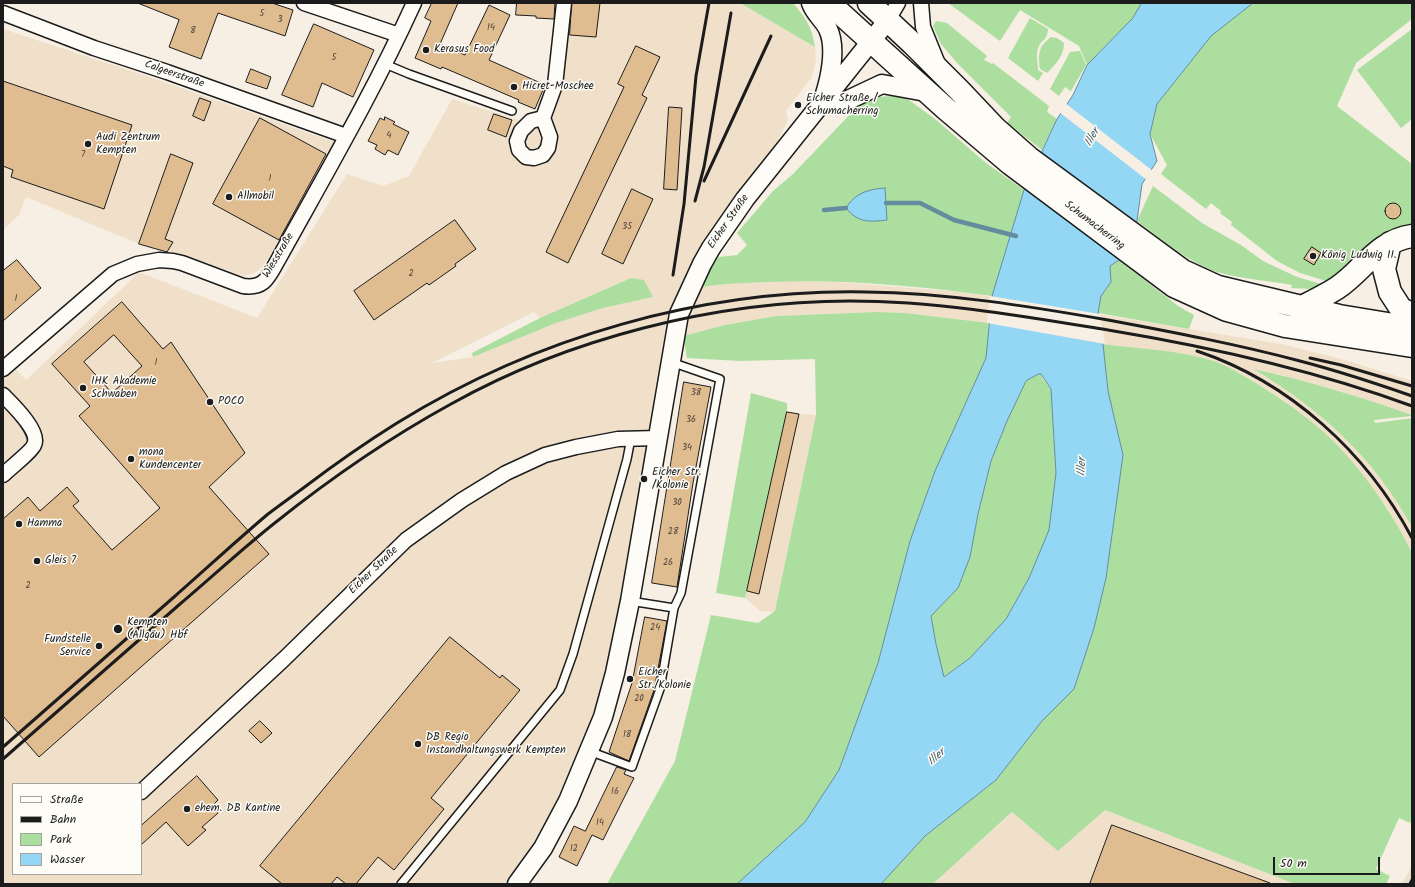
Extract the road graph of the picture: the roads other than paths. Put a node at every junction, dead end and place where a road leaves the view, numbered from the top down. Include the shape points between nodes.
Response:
1 (304, 3) edge
2 (414, 3) edge
3 (564, 3) edge
4 (811, 3) edge
5 (828, 3) edge
6 (869, 3) edge
7 (921, 3) edge
8 (893, 12) edge
9 (3, 13) edge
10 (399, 35) junction
11 (871, 41) junction
12 (385, 64) junction
13 (941, 72) junction
14 (926, 92) junction
15 (821, 105) junction
16 (512, 111) dead end
17 (543, 118) dead end
18 (346, 136) junction
19 (1412, 236) edge
20 (1390, 243) junction
21 (1295, 305) junction
22 (1412, 314) edge
23 (1412, 328) edge
24 (1377, 340) junction
25 (1412, 346) edge
26 (1412, 358) edge
27 (670, 362) junction
28 (3, 369) edge
29 (3, 395) edge
30 (631, 438) junction
31 (658, 438) junction
32 (3, 475) edge
33 (630, 601) junction
34 (674, 608) junction
35 (589, 751) junction
36 (142, 791) edge
37 (401, 884) edge
38 (517, 884) edge

1 - 10 street
2 - 10 street, Wiesstraße
3 - 17 street via 555,85
4 - 15 street via 829,30 832,45 829,84
5 - 11 main road, Schumacherring
6 - 8 main road, Schumacherring
7 - 13 street via 923,27
8 - 11 street, Eicher Straße
8 - 13 main road, Schumacherring
9 - 18 street, Calgeerstraße via 94,48
10 - 12 street, Wiesstraße
11 - 14 main road, Schumacherring
11 - 15 street, Eicher Straße
12 - 16 lane
12 - 18 street, Wiesstraße
13 - 21 main road, Schumacherring via 995,128 1029,158 1182,271 1218,287
14 - 15 street via 882,84 846,101
14 - 24 main road, Schumacherring via 1011,164 1174,286 1227,310 1285,326
15 - 27 street, Eicher Straße via 761,179 711,248 679,314
18 - 28 street, Wiesstraße via 278,260 262,284 242,286 173,261 159,260 137,264 113,274
19 - 20 main road
20 - 21 main road via 1338,288
20 - 22 main road via 1384,269 1390,292 1401,309
21 - 23 main road, Schumacherring via 1339,316
24 - 25 main road, Schumacherring
24 - 26 main road
27 - 31 street, Eicher Straße
27 - 34 lane via 720,379 681,593
29 - 32 street via 28,423 36,437 34,446
30 - 31 street, Eicher Straße
30 - 36 street, Eicher Straße via 545,455 500,477 462,500 406,540 284,659
30 - 37 lane via 573,654 560,690
31 - 33 street, Eicher Straße
33 - 34 lane
33 - 35 street, Eicher Straße via 613,681 603,717
34 - 35 lane via 660,689 632,767
35 - 38 street, Eicher Straße via 568,801 543,848

